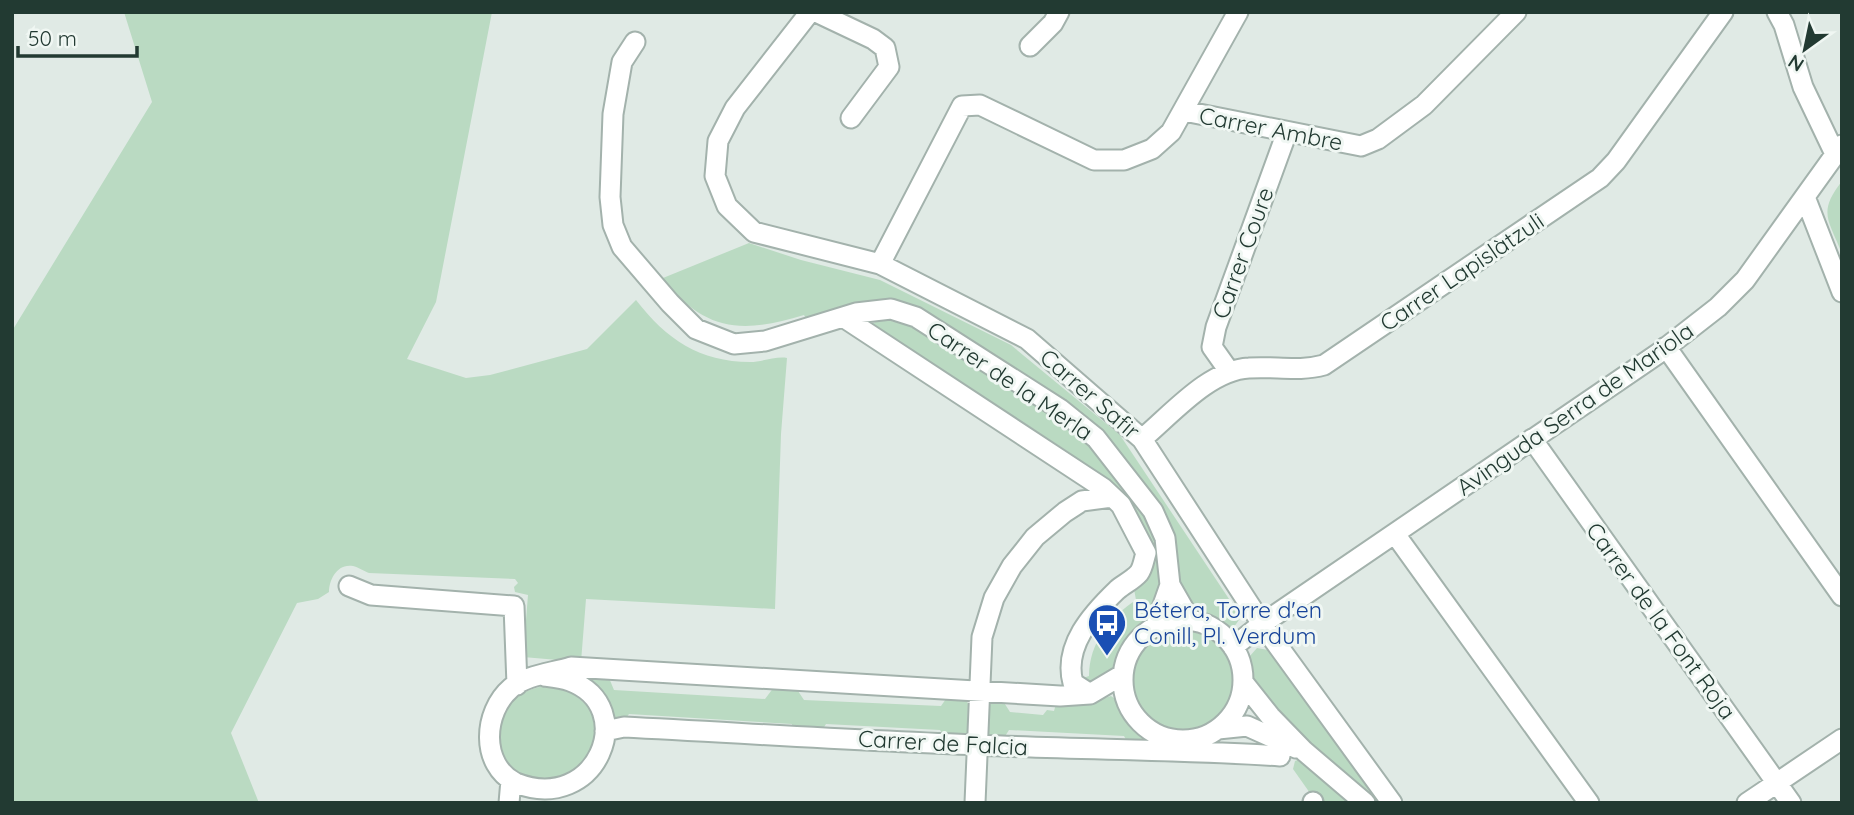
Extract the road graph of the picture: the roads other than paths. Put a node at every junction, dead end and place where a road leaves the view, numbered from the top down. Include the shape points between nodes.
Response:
1 (810, 12) edge
2 (817, 12) edge
3 (1059, 12) edge
4 (1238, 12) edge
5 (1516, 12) edge
6 (1723, 12) edge
7 (1777, 12) edge
8 (635, 42) dead end
9 (1030, 46) dead end
10 (1184, 111) junction
11 (850, 118) dead end
12 (1287, 132) junction
13 (1839, 149) edge
14 (1805, 197) junction
15 (880, 264) junction
16 (1842, 292) edge
17 (843, 317) junction
18 (1666, 347) junction
19 (1229, 371) junction
20 (1142, 439) junction
21 (1532, 439) junction
22 (1112, 496) junction
23 (1395, 534) junction
24 (1170, 585) junction
25 (349, 586) dead end
26 (1842, 596) edge
27 (1190, 620) junction
28 (1262, 624) junction
29 (1156, 625) junction
30 (1233, 647) junction
31 (1122, 675) junction
32 (544, 676) junction
33 (1243, 682) junction
34 (517, 685) junction
35 (980, 691) junction
36 (1090, 694) junction
37 (1218, 729) junction
38 (605, 731) junction
39 (1842, 739) edge
40 (978, 746) junction
41 (1304, 751) junction
42 (1280, 756) dead end
43 (511, 780) junction
44 (1777, 783) junction
45 (549, 798) edge
46 (509, 803) edge
47 (975, 803) edge
48 (1365, 803) edge
49 (1392, 803) edge
50 (1588, 803) edge
51 (1747, 803) edge
52 (1791, 803) edge

1 - 15 street, Carrer Safir via 735,108 718,141 715,176 727,206 754,232
2 - 11 street via 885,48 889,67
3 - 9 street
4 - 10 street
5 - 12 street, Carrer Ambre via 1424,105 1378,139 1362,146
6 - 19 street, Carrer Lapislàtzuli via 1600,178 1324,365
7 - 13 street via 1803,87
8 - 17 street, Carrer de la Merla via 622,62 613,114 610,197 613,225 622,247 696,329 734,344 765,341
10 - 12 street, Carrer Ambre
10 - 15 street via 1171,132 1152,149 1124,160 1094,160 980,105 962,106
12 - 19 street, Carrer Coure via 1214,337 1212,347
13 - 14 street, Avinguda Serra de Mariola
14 - 16 street
14 - 18 street, Avinguda Serra de Mariola via 1745,280
15 - 20 street, Carrer Safir via 1027,339
17 - 22 street, Carrer de la Merla
17 - 24 street, Carrer de la Merla via 891,309 916,317 1096,438 1153,511 1165,538
18 - 21 street, Avinguda Serra de Mariola
18 - 26 street
19 - 20 street, Carrer Lapislàtzuli via 1208,382
20 - 28 street, Carrer Safir
21 - 23 street, Avinguda Serra de Mariola
21 - 44 street, Carrer de la Font Roja
22 - 35 street via 1082,501 1065,512 1035,537 1012,566 994,598 982,637
22 - 36 street, Carrer de la Merla via 1146,553 1140,572 1083,627 1070,670 1073,683
23 - 28 street, Avinguda Serra de Mariola
23 - 50 street
24 - 27 street, Carrer de la Merla
24 - 29 street, Carrer de la Merla
25 - 34 street via 371,595 513,606
27 - 29 street
27 - 30 street via 1222,634
28 - 30 street, Avinguda Serra de Mariola
28 - 49 street, Carrer Safir
29 - 31 street via 1133,646
30 - 33 street
31 - 36 street
31 - 37 street via 1124,694 1145,727 1181,740
32 - 34 street
32 - 35 street via 571,667
32 - 38 street via 580,686 598,706
33 - 37 street via 1240,700
33 - 41 street
34 - 43 street via 495,707 488,732 491,750
35 - 36 street
35 - 40 street
37 - 41 street via 1247,726
38 - 40 street, Carrer de Falcia via 624,727
38 - 45 street via 601,758 593,771
39 - 44 street
40 - 42 street, Carrer de Falcia
40 - 47 street
41 - 48 street
43 - 45 street
43 - 46 street
44 - 51 street
44 - 52 street, Carrer de la Font Roja

